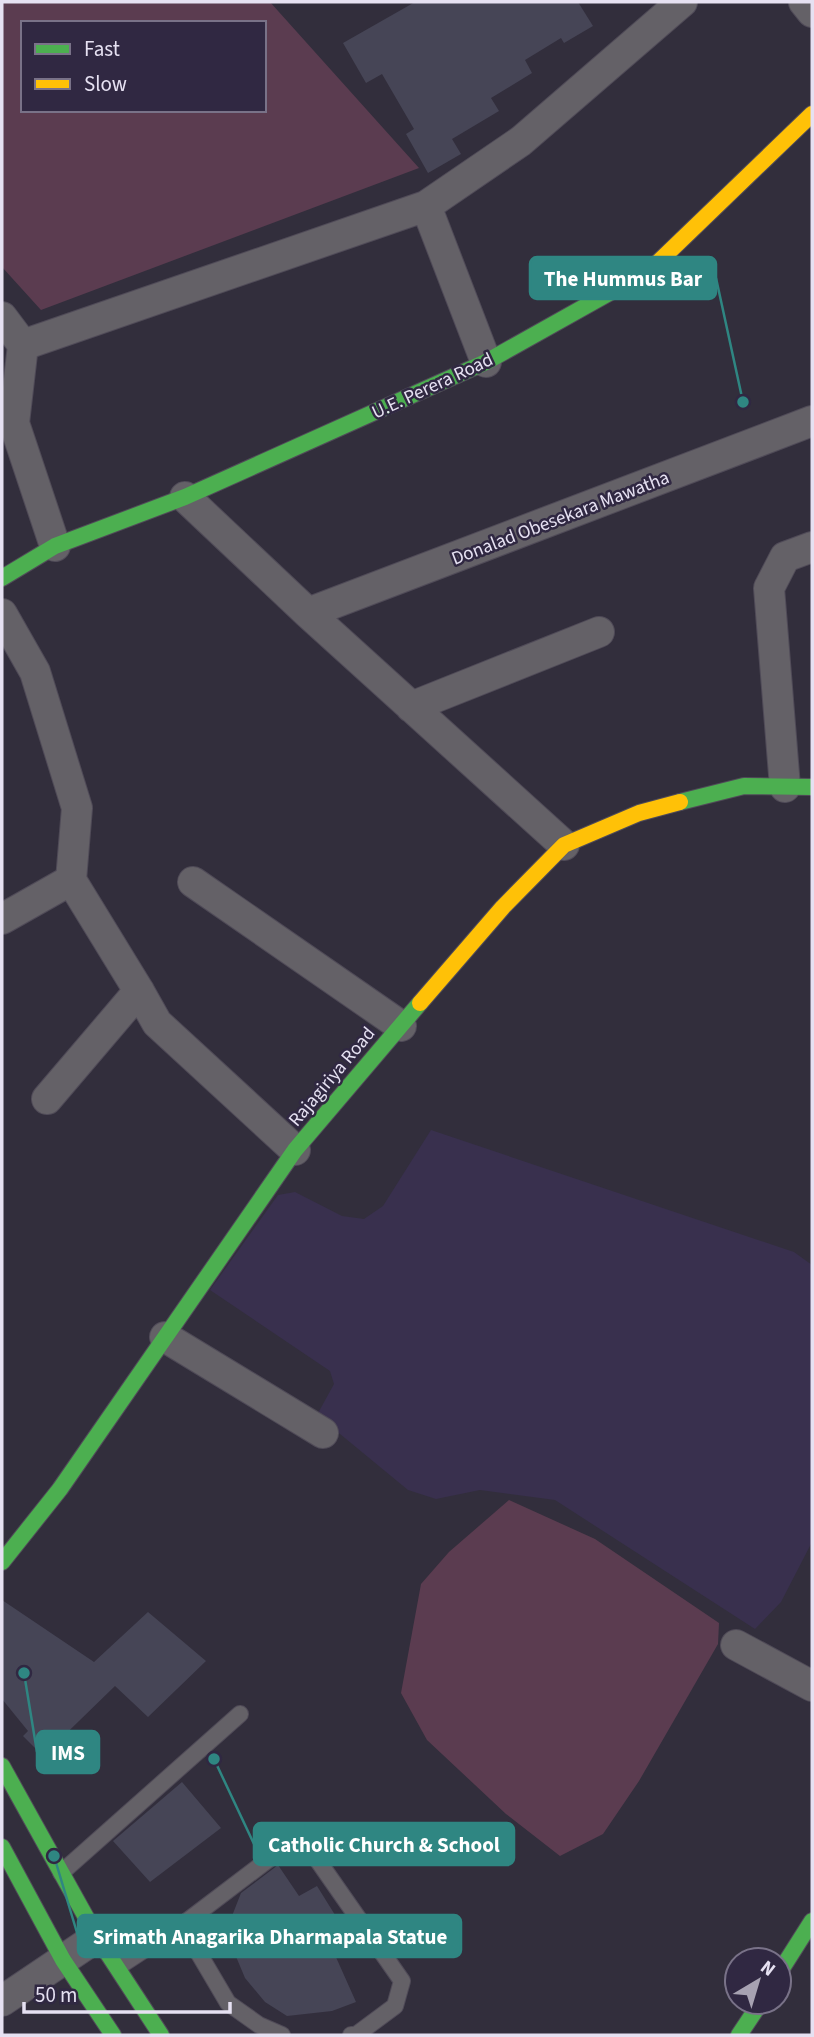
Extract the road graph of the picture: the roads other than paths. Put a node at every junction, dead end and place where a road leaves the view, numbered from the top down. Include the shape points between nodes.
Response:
1 (682, 2) edge
2 (804, 2) edge
3 (812, 12) edge
4 (812, 114) edge
5 (426, 206) junction
6 (2, 317) edge
7 (23, 345) junction
8 (486, 362) junction
9 (812, 421) edge
10 (185, 497) junction
11 (55, 546) junction
12 (812, 547) edge
13 (2, 578) edge
14 (308, 613) junction
15 (2, 614) edge
16 (599, 632) dead end
17 (411, 707) junction
18 (799, 787) edge
19 (564, 845) junction
20 (71, 880) junction
21 (194, 882) dead end
22 (2, 919) edge
23 (139, 990) junction
24 (401, 1026) junction
25 (47, 1099) dead end
26 (295, 1150) junction
27 (165, 1337) junction
28 (323, 1433) dead end
29 (2, 1562) edge
30 (736, 1645) dead end
31 (812, 1686) edge
32 (240, 1714) dead end
33 (2, 1766) edge
34 (2, 1847) edge
35 (60, 1874) junction
36 (812, 1921) edge
37 (182, 1925) junction
38 (97, 1937) junction
39 (793, 1951) edge
40 (63, 1960) junction
41 (118, 1967) junction
42 (2, 2001) edge
43 (752, 2016) edge
44 (113, 2035) edge
45 (160, 2035) edge
46 (282, 2035) edge
47 (351, 2035) edge
48 (739, 2035) edge

1 - 5 street via 521,141
2 - 3 street
4 - 8 street, U.E. Perera Road via 648,272
5 - 7 street
5 - 8 street
6 - 7 street
7 - 11 street via 14,422
8 - 10 street, U.E. Perera Road
9 - 14 street, Donalad Obesekara Mawatha
10 - 11 street, U.E. Perera Road
10 - 14 street
11 - 13 street, U.E. Perera Road
12 - 18 street via 785,557 769,587
14 - 17 street
15 - 20 street via 35,672 77,808
16 - 17 street
17 - 19 street
18 - 19 street, Rajagiriya Road via 744,786 639,813
19 - 24 street, Rajagiriya Road via 503,907
20 - 22 street
20 - 23 street
21 - 24 street
23 - 25 street
23 - 26 street via 157,1023
24 - 26 street, Rajagiriya Road
26 - 27 street, Rajagiriya Road
27 - 28 street
27 - 29 street, Rajagiriya Road via 60,1489
30 - 31 street
32 - 35 lane
33 - 35 street
34 - 40 street
35 - 38 street
36 - 39 street
37 - 41 lane
37 - 46 lane via 228,2003
37 - 47 lane via 290,1843 307,1845 402,1981 395,2006
38 - 40 street
38 - 41 street
40 - 42 street
40 - 44 street
41 - 45 street
43 - 48 street

